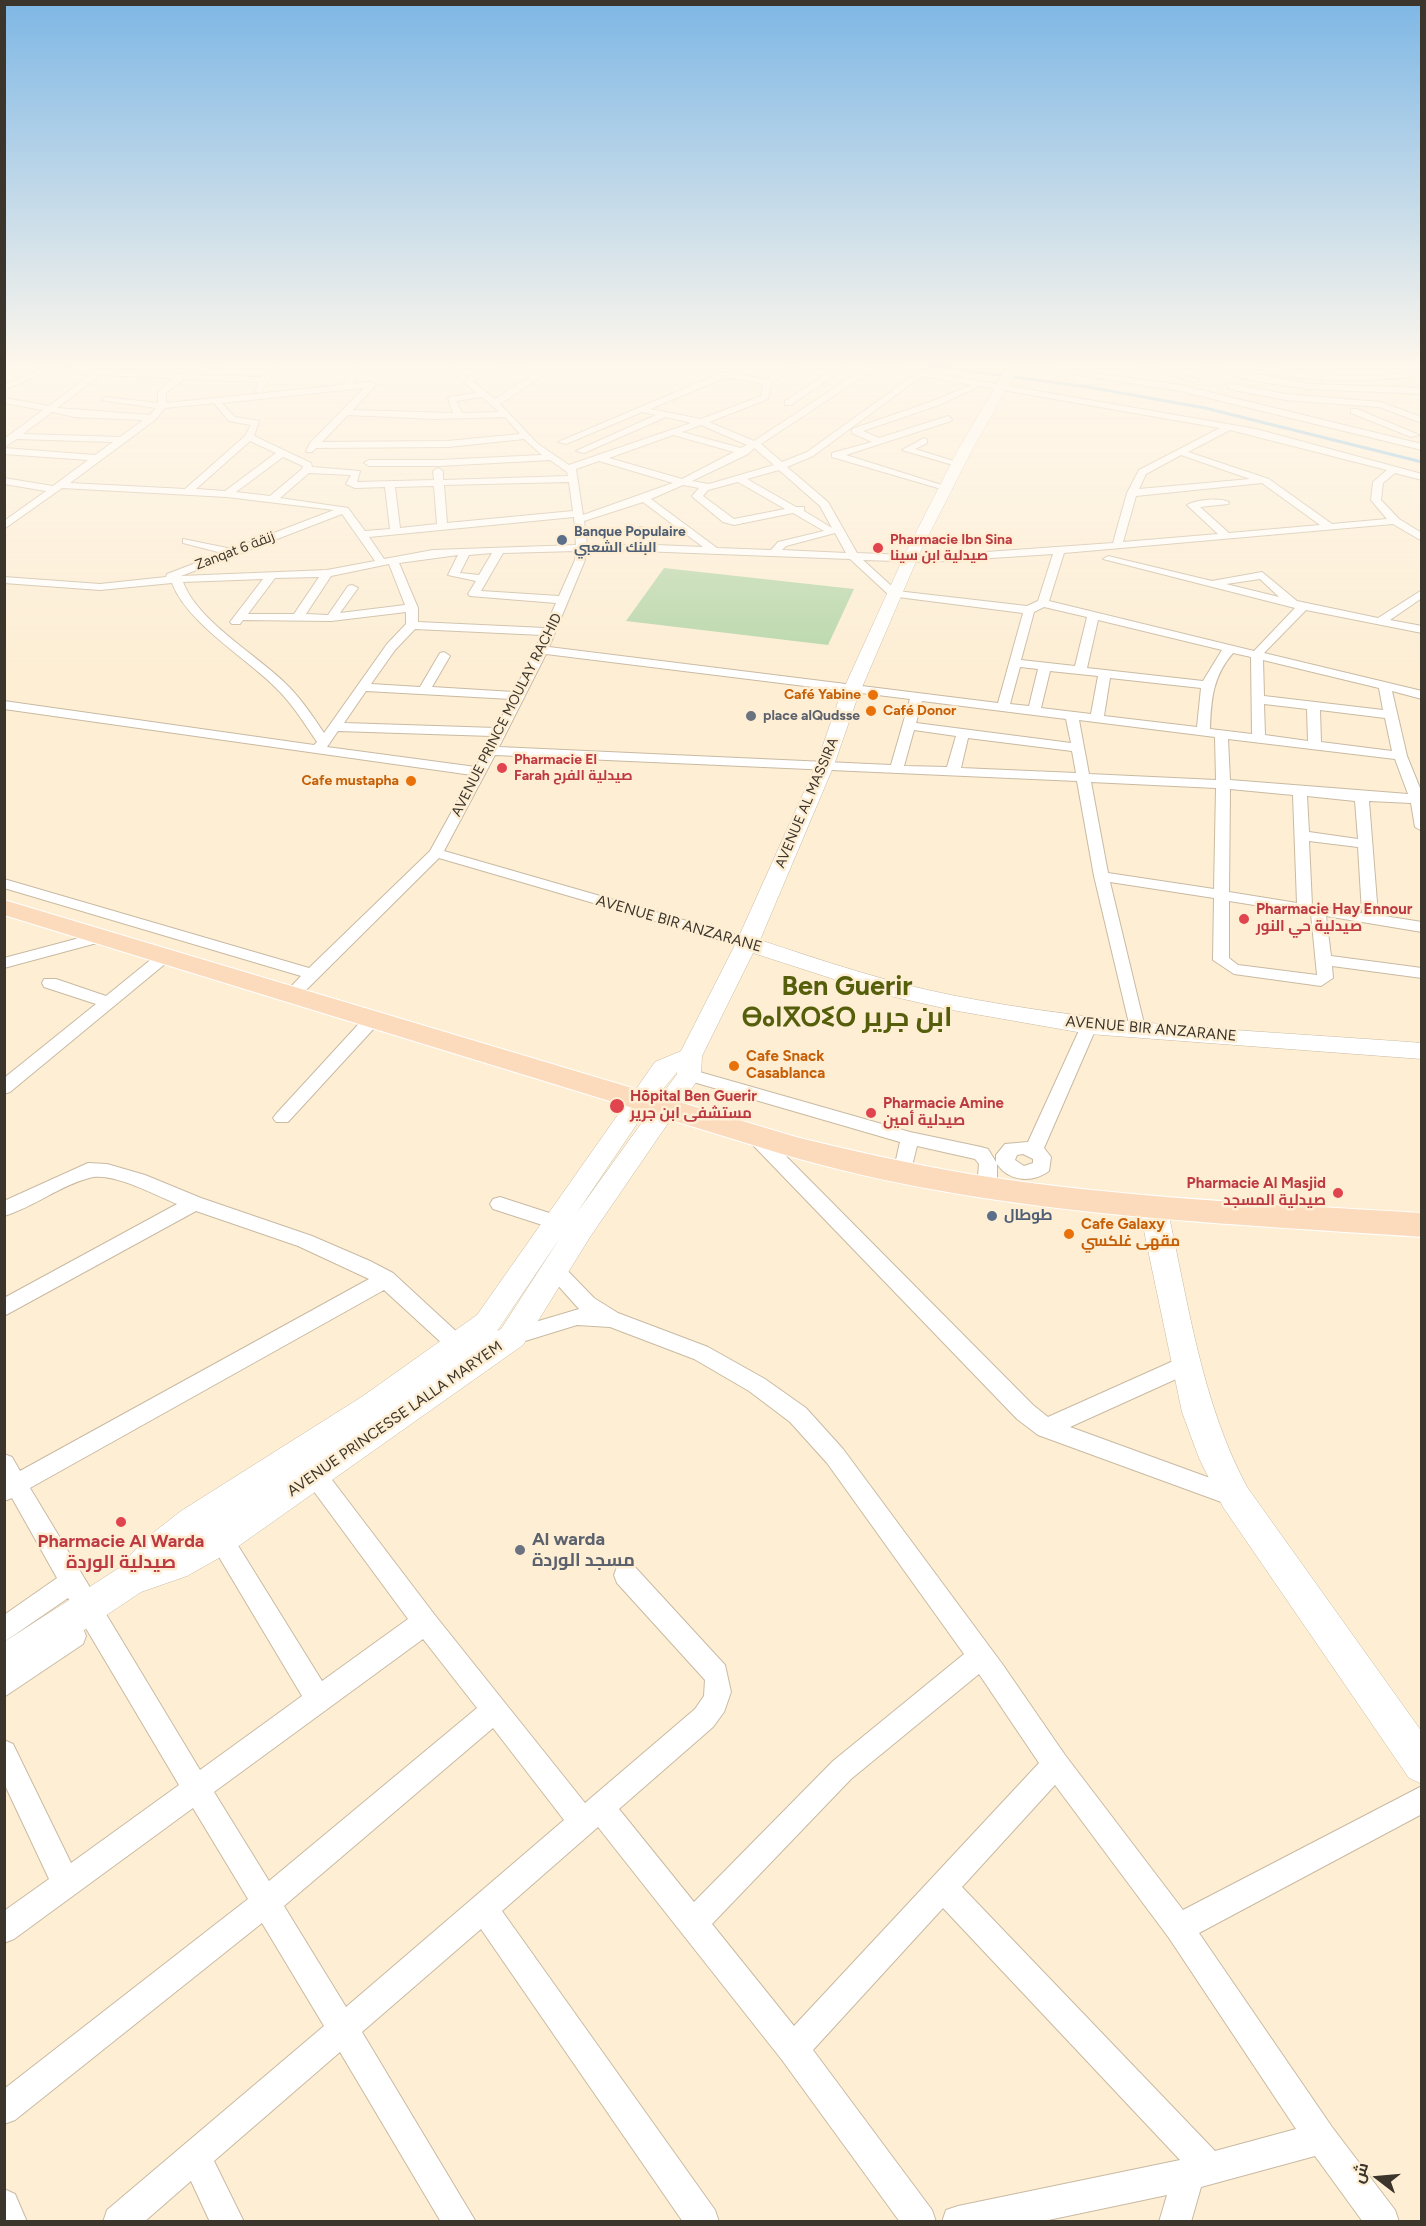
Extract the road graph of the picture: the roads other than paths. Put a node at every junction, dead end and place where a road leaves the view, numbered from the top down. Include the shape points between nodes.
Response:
1 (80, 469) edge
2 (213, 469) edge
3 (261, 469) edge
4 (439, 469) edge
5 (567, 469) edge
6 (580, 469) edge
7 (637, 469) edge
8 (712, 469) edge
9 (771, 469) edge
10 (784, 469) edge
11 (881, 469) edge
12 (955, 469) edge
13 (1148, 469) edge
14 (1230, 469) edge
15 (1394, 469) joint
16 (307, 470) joint
17 (572, 473) junction
18 (1422, 477) edge
19 (739, 478) junction
20 (4, 481) edge
21 (438, 481) junction
22 (1266, 481) junction
23 (685, 483) junction
24 (390, 484) junction
25 (58, 487) junction
26 (705, 487) junction
27 (945, 489) junction
28 (188, 491) junction
29 (1132, 493) junction
30 (227, 494) junction
31 (273, 499) junction
32 (645, 499) junction
33 (1224, 502) dead end
34 (824, 504) junction
35 (344, 510) junction
36 (796, 510) junction
37 (577, 517) junction
38 (1395, 521) junction
39 (4, 526) edge
40 (442, 527) junction
41 (1330, 527) junction
42 (640, 530) dead end
43 (395, 531) junction
44 (365, 534) junction
45 (1227, 536) junction
46 (1422, 538) edge
47 (187, 541) dead end
48 (1117, 546) junction
49 (582, 548) junction
50 (653, 549) junction
51 (500, 550) junction
52 (465, 551) junction
53 (715, 551) junction
54 (1059, 551) junction
55 (232, 552) junction
56 (774, 554) junction
57 (854, 557) junction
58 (1108, 558) dead end
59 (909, 560) junction
60 (387, 561) junction
61 (327, 573) junction
62 (272, 576) junction
63 (176, 579) junction
64 (482, 579) junction
65 (4, 580) edge
66 (161, 580) junction
67 (1211, 584) junction
68 (352, 588) dead end
69 (1422, 593) edge
70 (894, 594) junction
71 (564, 600) junction
72 (1043, 603) junction
73 (1298, 605) junction
74 (412, 608) junction
75 (1029, 610) junction
76 (1093, 615) junction
77 (241, 617) junction
78 (331, 618) junction
79 (297, 619) junction
80 (1383, 620) junction
81 (412, 625) junction
82 (1422, 630) edge
83 (550, 632) junction
84 (223, 633) junction
85 (1230, 648) junction
86 (542, 650) junction
87 (1257, 654) junction
88 (444, 656) dead end
89 (1016, 663) junction
90 (1045, 667) junction
91 (1080, 670) junction
92 (1105, 673) junction
93 (1206, 685) junction
94 (1384, 686) junction
95 (364, 687) junction
96 (854, 687) junction
97 (424, 690) junction
98 (917, 695) junction
99 (1422, 695) edge
100 (519, 696) junction
101 (1258, 699) junction
102 (4, 705) edge
103 (1314, 705) junction
104 (1003, 706) junction
105 (1034, 710) junction
106 (1072, 715) junction
107 (1391, 715) junction
108 (1097, 718) junction
109 (909, 726) junction
110 (337, 727) junction
111 (1203, 731) junction
112 (501, 732) junction
113 (963, 732) junction
114 (1221, 734) junction
115 (1260, 738) junction
116 (1314, 745) junction
117 (320, 746) junction
118 (1077, 748) junction
119 (491, 752) junction
120 (1400, 756) junction
121 (825, 765) junction
122 (897, 768) junction
123 (480, 772) junction
124 (953, 772) junction
125 (1081, 778) junction
126 (1225, 784) junction
127 (1300, 792) junction
128 (1362, 797) junction
129 (1419, 799) edge
130 (1422, 827) edge
131 (1303, 836) junction
132 (1366, 844) junction
133 (435, 854) junction
134 (1101, 876) junction
135 (4, 883) edge
136 (1221, 896) junction
137 (4, 908) edge
138 (1311, 911) junction
139 (1370, 918) junction
140 (1422, 927) edge
141 (102, 937) junction
142 (747, 943) junction
143 (165, 956) junction
144 (1324, 960) junction
145 (4, 963) edge
146 (1422, 973) edge
147 (50, 983) dead end
148 (302, 983) junction
149 (109, 1003) junction
150 (372, 1020) junction
151 (1089, 1026) junction
152 (1137, 1028) junction
153 (1422, 1051) edge
154 (690, 1066) junction
155 (4, 1088) edge
156 (653, 1103) junction
157 (282, 1118) dead end
158 (756, 1137) junction
159 (910, 1138) junction
160 (902, 1173) junction
161 (1006, 1184) junction
162 (194, 1203) junction
163 (500, 1204) dead end
164 (1154, 1207) junction
165 (4, 1209) edge
166 (1422, 1225) edge
167 (567, 1226) junction
168 (555, 1271) junction
169 (386, 1280) junction
170 (4, 1308) edge
171 (611, 1319) junction
172 (513, 1337) junction
173 (467, 1354) junction
174 (1188, 1364) junction
175 (1046, 1428) junction
176 (4, 1464) edge
177 (315, 1475) junction
178 (10, 1488) edge
179 (1235, 1497) junction
180 (221, 1539) junction
181 (626, 1575) dead end
182 (131, 1579) junction
183 (85, 1603) junction
184 (425, 1622) junction
185 (4, 1630) edge
186 (981, 1656) junction
187 (4, 1663) edge
188 (4, 1685) edge
189 (318, 1698) junction
190 (494, 1710) junction
191 (4, 1753) edge
192 (1056, 1764) junction
193 (1422, 1765) edge
194 (198, 1790) junction
195 (1422, 1799) edge
196 (592, 1815) junction
197 (66, 1882) junction
198 (943, 1887) junction
199 (265, 1903) junction
200 (483, 1908) junction
201 (693, 1923) junction
202 (1179, 1928) junction
203 (4, 1929) edge
204 (342, 2028) junction
205 (793, 2049) junction
206 (4, 2109) edge
207 (1321, 2138) junction
208 (196, 2158) junction
209 (1200, 2172) junction
210 (4, 2205) edge
211 (11, 2222) edge
212 (119, 2222) edge
213 (228, 2222) edge
214 (460, 2222) edge
215 (703, 2222) edge
216 (920, 2222) edge
217 (958, 2222) edge
218 (1175, 2222) edge
219 (1383, 2222) edge

1 - 25 street
2 - 28 street
3 - 30 street
4 - 21 street
5 - 17 street
6 - 17 street
7 - 23 street
8 - 23 street
9 - 19 street
10 - 34 street
11 - 27 street
12 - 27 street, AVENUE AL MASSIRA
13 - 29 street via 1142,472
14 - 22 street
15 - 18 street
15 - 38 street via 1378,482 1375,492 1376,500
16 - 24 street via 357,473 351,483 355,485
16 - 31 street
17 - 21 street
17 - 37 street, AVENUE PRINCE MOULAY RACHID
19 - 26 street
19 - 36 street
20 - 25 street
21 - 24 street
21 - 40 street
22 - 29 street
22 - 41 street
23 - 26 street
23 - 32 street
24 - 43 street
25 - 28 street
25 - 39 street
26 - 36 street via 697,496 734,522
27 - 59 street, AVENUE AL MASSIRA
28 - 30 street
29 - 48 street
30 - 31 street
31 - 35 street
32 - 37 street via 613,511
32 - 53 street
33 - 45 street via 1192,505
34 - 36 street
34 - 57 street
35 - 44 street
35 - 55 street, Zanqat 6 زنقة
36 - 56 street via 830,533 782,544
37 - 40 street
37 - 49 street, AVENUE PRINCE MOULAY RACHID
38 - 41 street
38 - 46 street
40 - 43 street
41 - 45 street
42 - 50 street
43 - 44 street
44 - 60 street
45 - 48 street
47 - 55 street
48 - 54 street
49 - 50 street
49 - 51 street
49 - 71 street, AVENUE PRINCE MOULAY RACHID
50 - 53 street
51 - 52 street
51 - 64 street
52 - 60 street
52 - 64 street via 453,575
53 - 56 street
54 - 59 street
54 - 72 street
55 - 66 street, Zanqat 6 زنقة
56 - 57 street
57 - 59 street
57 - 70 street
58 - 67 street
59 - 70 street, AVENUE AL MASSIRA
60 - 61 street
60 - 74 street
61 - 62 street
61 - 79 street
62 - 63 street
62 - 77 street
63 - 66 street
63 - 84 street via 176,586 194,609
64 - 71 street via 474,594
65 - 66 street via 100,587
67 - 73 street
67 - 73 street via 1262,576
68 - 78 street
69 - 80 street
70 - 75 street
70 - 96 street, AVENUE AL MASSIRA
71 - 83 street, AVENUE PRINCE MOULAY RACHID
72 - 75 street
72 - 76 street
73 - 80 street
73 - 87 street
74 - 78 street
74 - 81 street
75 - 89 street
76 - 85 street
76 - 91 street
77 - 79 street
77 - 84 street
78 - 79 street
80 - 82 street
81 - 83 street
81 - 95 street via 391,647
83 - 86 street, AVENUE PRINCE MOULAY RACHID
84 - 117 street via 301,708
85 - 87 street
85 - 93 street via 1211,670
86 - 96 street
86 - 100 street, AVENUE PRINCE MOULAY RACHID
87 - 94 street
87 - 101 street
88 - 97 street
89 - 90 street
89 - 104 street
90 - 91 street
90 - 105 street
91 - 92 street
92 - 93 street
92 - 108 street
93 - 111 street
94 - 99 street
94 - 107 street
95 - 97 street
95 - 110 street
96 - 98 street
96 - 121 street, AVENUE AL MASSIRA
97 - 100 street
98 - 104 street
98 - 109 street
100 - 112 street, AVENUE PRINCE MOULAY RACHID
101 - 103 street
101 - 115 street
102 - 117 street
103 - 107 street
103 - 116 street
104 - 105 street
105 - 106 street
106 - 108 street
106 - 118 street
107 - 120 street
108 - 111 street
109 - 113 street
109 - 122 street
110 - 112 street
110 - 117 street
111 - 114 street
112 - 119 street, AVENUE PRINCE MOULAY RACHID
113 - 118 street
113 - 124 street
114 - 115 street
114 - 126 street
115 - 116 street
116 - 120 street
117 - 123 street
118 - 125 street
119 - 121 street
119 - 123 street, AVENUE PRINCE MOULAY RACHID
120 - 129 street
121 - 122 street
121 - 142 street, AVENUE AL MASSIRA
122 - 124 street
123 - 133 street, AVENUE PRINCE MOULAY RACHID
124 - 125 street
125 - 126 street
125 - 134 street
126 - 127 street
126 - 136 street
127 - 128 street
127 - 131 street
128 - 129 street
128 - 132 street
129 - 130 street
131 - 132 street
131 - 138 street
132 - 139 street
133 - 142 street, AVENUE BIR ANZARANE
133 - 148 street, AVENUE PRINCE MOULAY RACHID
134 - 136 street
134 - 152 street
135 - 148 street
136 - 138 street
136 - 144 street via 1221,960 1228,967 1321,981 1325,978
137 - 141 main road
138 - 139 street
138 - 144 street
139 - 140 street
141 - 143 main road
141 - 145 street
142 - 151 street, AVENUE BIR ANZARANE via 877,986
142 - 154 street, AVENUE AL MASSIRA
143 - 148 main road
143 - 149 street
144 - 146 street
147 - 149 street
148 - 150 main road
149 - 155 street
150 - 156 main road
150 - 157 street
151 - 152 street, AVENUE BIR ANZARANE
151 - 161 street via 1034,1150 1042,1157 1042,1166
152 - 153 street, AVENUE BIR ANZARANE
154 - 156 street, AVENUE AL MASSIRA
154 - 159 street
156 - 158 main road
156 - 167 street, AVENUE PRINCESSE LALLA MARYEM
158 - 160 main road
158 - 175 street via 1025,1412
159 - 160 street
159 - 161 street via 981,1154
160 - 161 main road
161 - 164 main road
162 - 165 street via 138,1180 96,1170 78,1174
162 - 169 street via 305,1241
162 - 170 street
163 - 167 street
164 - 166 main road
164 - 174 street
167 - 168 street, AVENUE PRINCESSE LALLA MARYEM
167 - 173 street via 487,1323
168 - 171 street via 587,1304
168 - 172 street, AVENUE PRINCESSE LALLA MARYEM
169 - 173 street
169 - 178 street
171 - 172 street via 577,1317
171 - 186 street via 701,1353 757,1385 798,1415 835,1456
172 - 173 street, AVENUE PRINCESSE LALLA MARYEM
173 - 177 street, AVENUE PRINCESSE LALLA MARYEM
173 - 182 street via 374,1405 194,1522 156,1551
174 - 175 street
174 - 179 street via 1198,1412
175 - 179 street
176 - 178 street
177 - 180 street, AVENUE PRINCESSE LALLA MARYEM
177 - 184 street
178 - 183 street
179 - 193 street
180 - 182 street, AVENUE PRINCESSE LALLA MARYEM via 175,1565
180 - 189 street
181 - 196 street via 705,1659 720,1688 716,1704 704,1718
182 - 183 street
183 - 185 street
183 - 187 street
183 - 188 street
183 - 194 street
184 - 189 street
184 - 190 street
186 - 192 street
186 - 201 street via 842,1770
189 - 194 street
190 - 196 street
190 - 199 street
191 - 197 street
192 - 198 street
192 - 202 street
194 - 197 street
194 - 199 street
195 - 202 street
196 - 200 street
196 - 201 street
197 - 203 street
198 - 205 street
198 - 209 street
199 - 204 street
199 - 206 street
200 - 204 street
200 - 215 street
201 - 205 street
202 - 207 street
204 - 208 street
204 - 214 street
205 - 216 street
207 - 209 street
207 - 219 street
208 - 212 street
208 - 213 street
209 - 217 street
209 - 218 street
210 - 211 street

